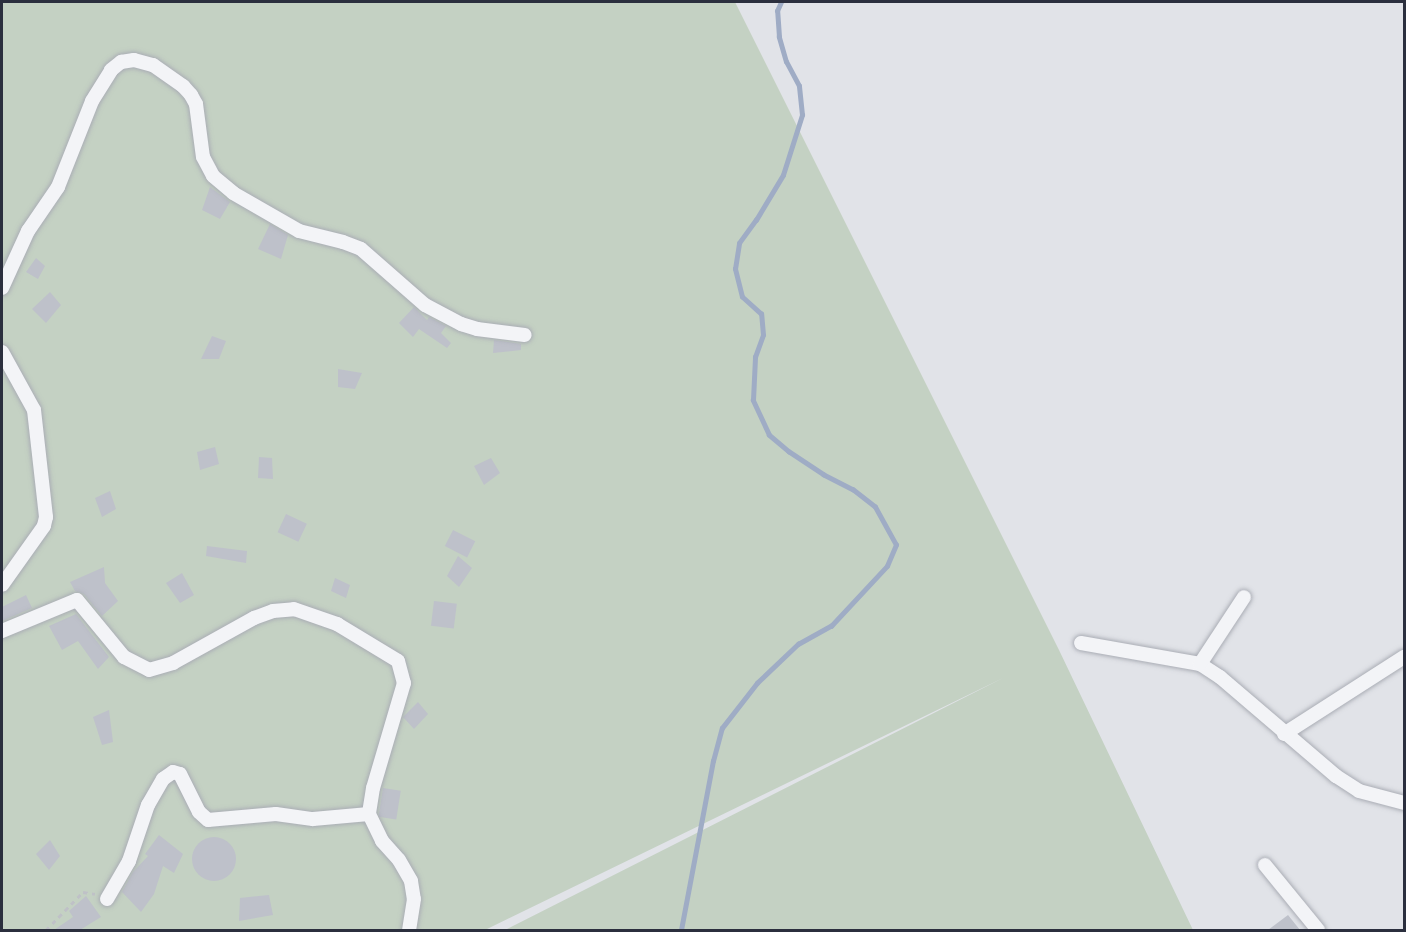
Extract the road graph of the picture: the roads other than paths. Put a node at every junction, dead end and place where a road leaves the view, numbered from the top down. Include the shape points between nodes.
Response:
1 (2, 288) edge
2 (525, 334) dead end
3 (2, 352) edge
4 (2, 585) edge
5 (1244, 597) dead end
6 (2, 631) edge
7 (1081, 643) dead end
8 (1404, 657) edge
9 (1200, 664) junction
10 (1284, 734) junction
11 (1404, 803) edge
12 (369, 814) junction
13 (1265, 865) dead end
14 (107, 899) road end
15 (409, 930) edge
16 (1318, 930) edge

1 - 2 street via 28,231 58,187 92,101 111,70 121,62 134,60 153,65 191,95 196,104 203,157 213,176 233,193 299,231 360,249 425,305 461,324
3 - 4 street via 34,410 46,517 44,526
5 - 9 street
6 - 12 street via 77,600 124,657 149,670 173,663 273,610 294,609 337,624 398,661 402,670 404,683
7 - 9 street
8 - 10 street
9 - 10 street via 1220,676
10 - 11 street via 1359,791
12 - 14 street via 313,819 276,814 208,820 199,812 180,774 173,772 163,779 148,805 129,861
12 - 15 street via 382,841 411,881 414,899
13 - 16 street

